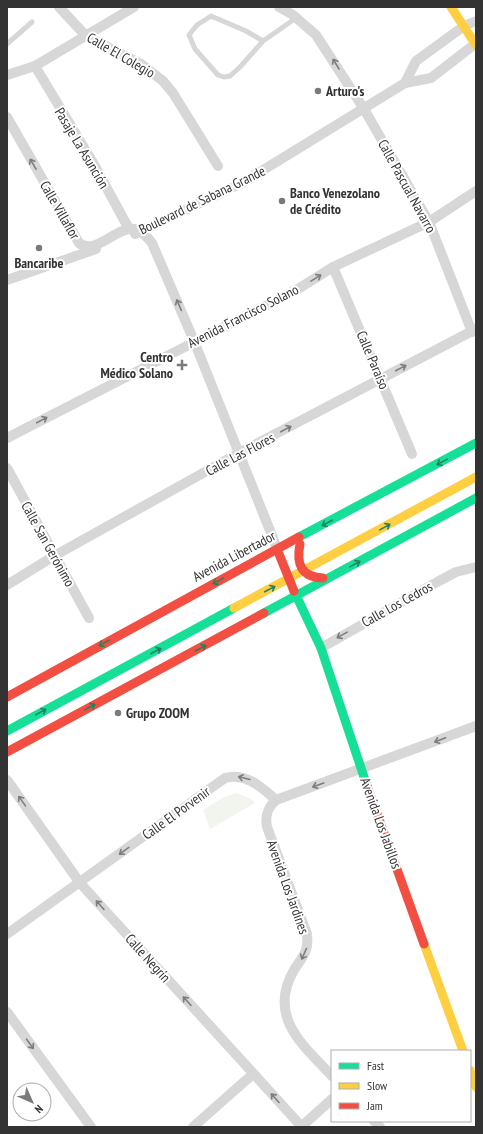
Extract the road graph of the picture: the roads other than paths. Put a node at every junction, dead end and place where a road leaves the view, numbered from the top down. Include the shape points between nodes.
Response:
1 (58, 7) edge
2 (134, 7) edge
3 (279, 7) edge
4 (451, 7) edge
5 (296, 18) junction
6 (476, 21) edge
7 (32, 22) dead end
8 (464, 26) junction
9 (86, 36) junction
10 (263, 41) junction
11 (475, 41) edge
12 (7, 44) edge
13 (35, 66) junction
14 (7, 75) edge
15 (405, 82) junction
16 (364, 109) junction
17 (7, 117) edge
18 (218, 166) dead end
19 (476, 191) edge
20 (429, 222) junction
21 (129, 229) junction
22 (140, 232) junction
23 (333, 267) junction
24 (7, 280) edge
25 (474, 330) edge
26 (194, 341) junction
27 (380, 380) junction
28 (7, 438) edge
29 (476, 443) edge
30 (239, 453) junction
31 (412, 454) dead end
32 (7, 468) edge
33 (476, 477) edge
34 (476, 498) edge
35 (308, 533) junction
36 (278, 551) junction
37 (54, 556) junction
38 (309, 556) dead end
39 (476, 566) edge
40 (274, 575) dead end
41 (334, 576) junction
42 (7, 585) edge
43 (295, 594) junction
44 (89, 618) dead end
45 (321, 648) junction
46 (7, 697) edge
47 (476, 726) edge
48 (7, 731) edge
49 (7, 752) edge
50 (362, 769) junction
51 (7, 780) edge
52 (276, 800) junction
53 (80, 883) junction
54 (7, 934) edge
55 (7, 1012) edge
56 (463, 1050) edge
57 (471, 1073) edge
58 (253, 1074) junction
59 (331, 1075) edge
60 (476, 1087) edge
61 (331, 1100) edge
62 (91, 1127) edge
63 (193, 1127) edge
64 (301, 1127) edge

1 - 9 street, Calle El Colegio
2 - 9 street
3 - 5 street, Calle Pascual Navarro
4 - 8 main road
5 - 10 lane
16 -> 5 street, Calle Pascual Navarro via 325,47 316,35
6 - 8 street, Boulevard de Sabana Grande
7 - 12 lane
8 - 11 main road
8 - 15 street, Boulevard de Sabana Grande via 416,61
9 - 13 street
9 - 18 street, Calle El Colegio via 141,64 163,81 173,92
10 - 10 lane via 230,76 224,77 218,75 195,50 189,35 197,25 211,16 246,30
11 - 15 street, Boulevard de Sabana Grande via 431,78
13 - 14 street
13 - 21 street, Pasaje La Asunción
15 - 16 street, Boulevard de Sabana Grande
16 - 20 street, Calle Pascual Navarro
16 - 22 street, Boulevard de Sabana Grande via 242,183
21 -> 17 street, Calle Villaflor via 91,246 82,246
19 - 20 street, Avenida Francisco Solano
20 - 23 street, Avenida Francisco Solano
20 - 25 street, Calle Pascual Navarro
21 - 22 street
22 - 24 street, Boulevard de Sabana Grande
26 -> 22 street via 152,243
26 -> 23 street, Avenida Francisco Solano via 298,289
23 - 27 street, Calle Paraíso
27 -> 25 street, Calle Las Flores
28 -> 26 street, Avenida Francisco Solano
26 - 30 street
30 -> 27 street, Calle Las Flores
27 - 31 street, Calle Paraíso
29 -> 35 main road, Avenida Libertador
30 - 36 street
30 - 37 street, Calle Las Flores
32 - 37 street, Calle San Gerónimo
48 -> 33 main road
41 -> 34 main road
35 - 36 main road, Avenida Libertador
35 - 41 main road, bridge via 300,544 298,557 301,568 309,576
36 - 43 main road, Avenida Los Jabillos, bridge
36 -> 46 main road, Avenida Libertador
37 - 42 street, Calle Las Flores
37 - 44 street, Calle San Gerónimo
38 - 40 main road
39 -> 45 street, Calle Los Cedros via 456,572
41 - 43 main road
43 - 45 main road, Avenida Los Jabillos
49 -> 43 main road
45 - 50 main road, Avenida Los Jabillos
47 -> 50 street
50 -> 52 street
50 - 56 main road, Avenida Los Jabillos
53 -> 51 street, Calle Negrín
52 -> 53 street, Calle El Porvenir via 251,780 242,777 225,778
52 -> 59 street, Avenida Los Jardines via 268,809 265,819 307,934 308,945 288,984 285,1007 287,1020 292,1032
53 - 54 street, Calle El Porvenir
58 -> 53 street, Calle Negrín
55 -> 62 street
57 - 60 main road
58 - 63 street
64 -> 58 street, Calle Negrín
61 - 64 street

